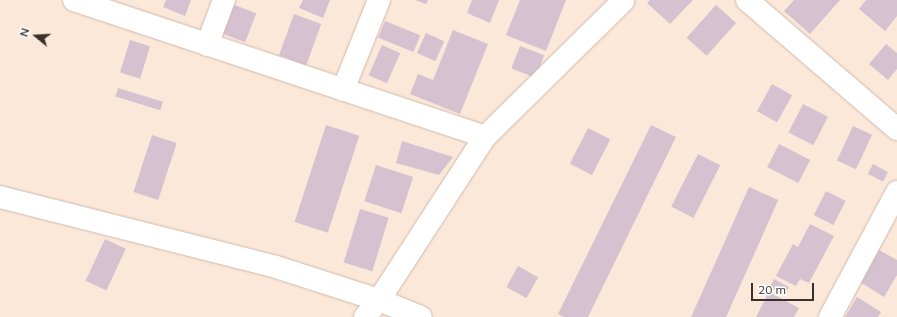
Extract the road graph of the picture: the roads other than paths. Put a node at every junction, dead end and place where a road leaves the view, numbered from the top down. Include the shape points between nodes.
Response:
1 (74, 0) edge
2 (224, 0) edge
3 (379, 0) edge
4 (623, 0) edge
5 (746, 0) edge
6 (207, 45) junction
7 (343, 90) junction
8 (897, 129) edge
9 (485, 137) junction
10 (897, 192) edge
11 (0, 197) edge
12 (379, 300) junction
13 (365, 317) edge
14 (421, 317) edge
15 (830, 317) edge

1 - 6 street
2 - 6 street
3 - 7 street
4 - 9 street
5 - 8 street
6 - 7 street
7 - 9 street
9 - 12 street
10 - 15 street
11 - 12 street via 273,266
12 - 13 street
12 - 14 street

